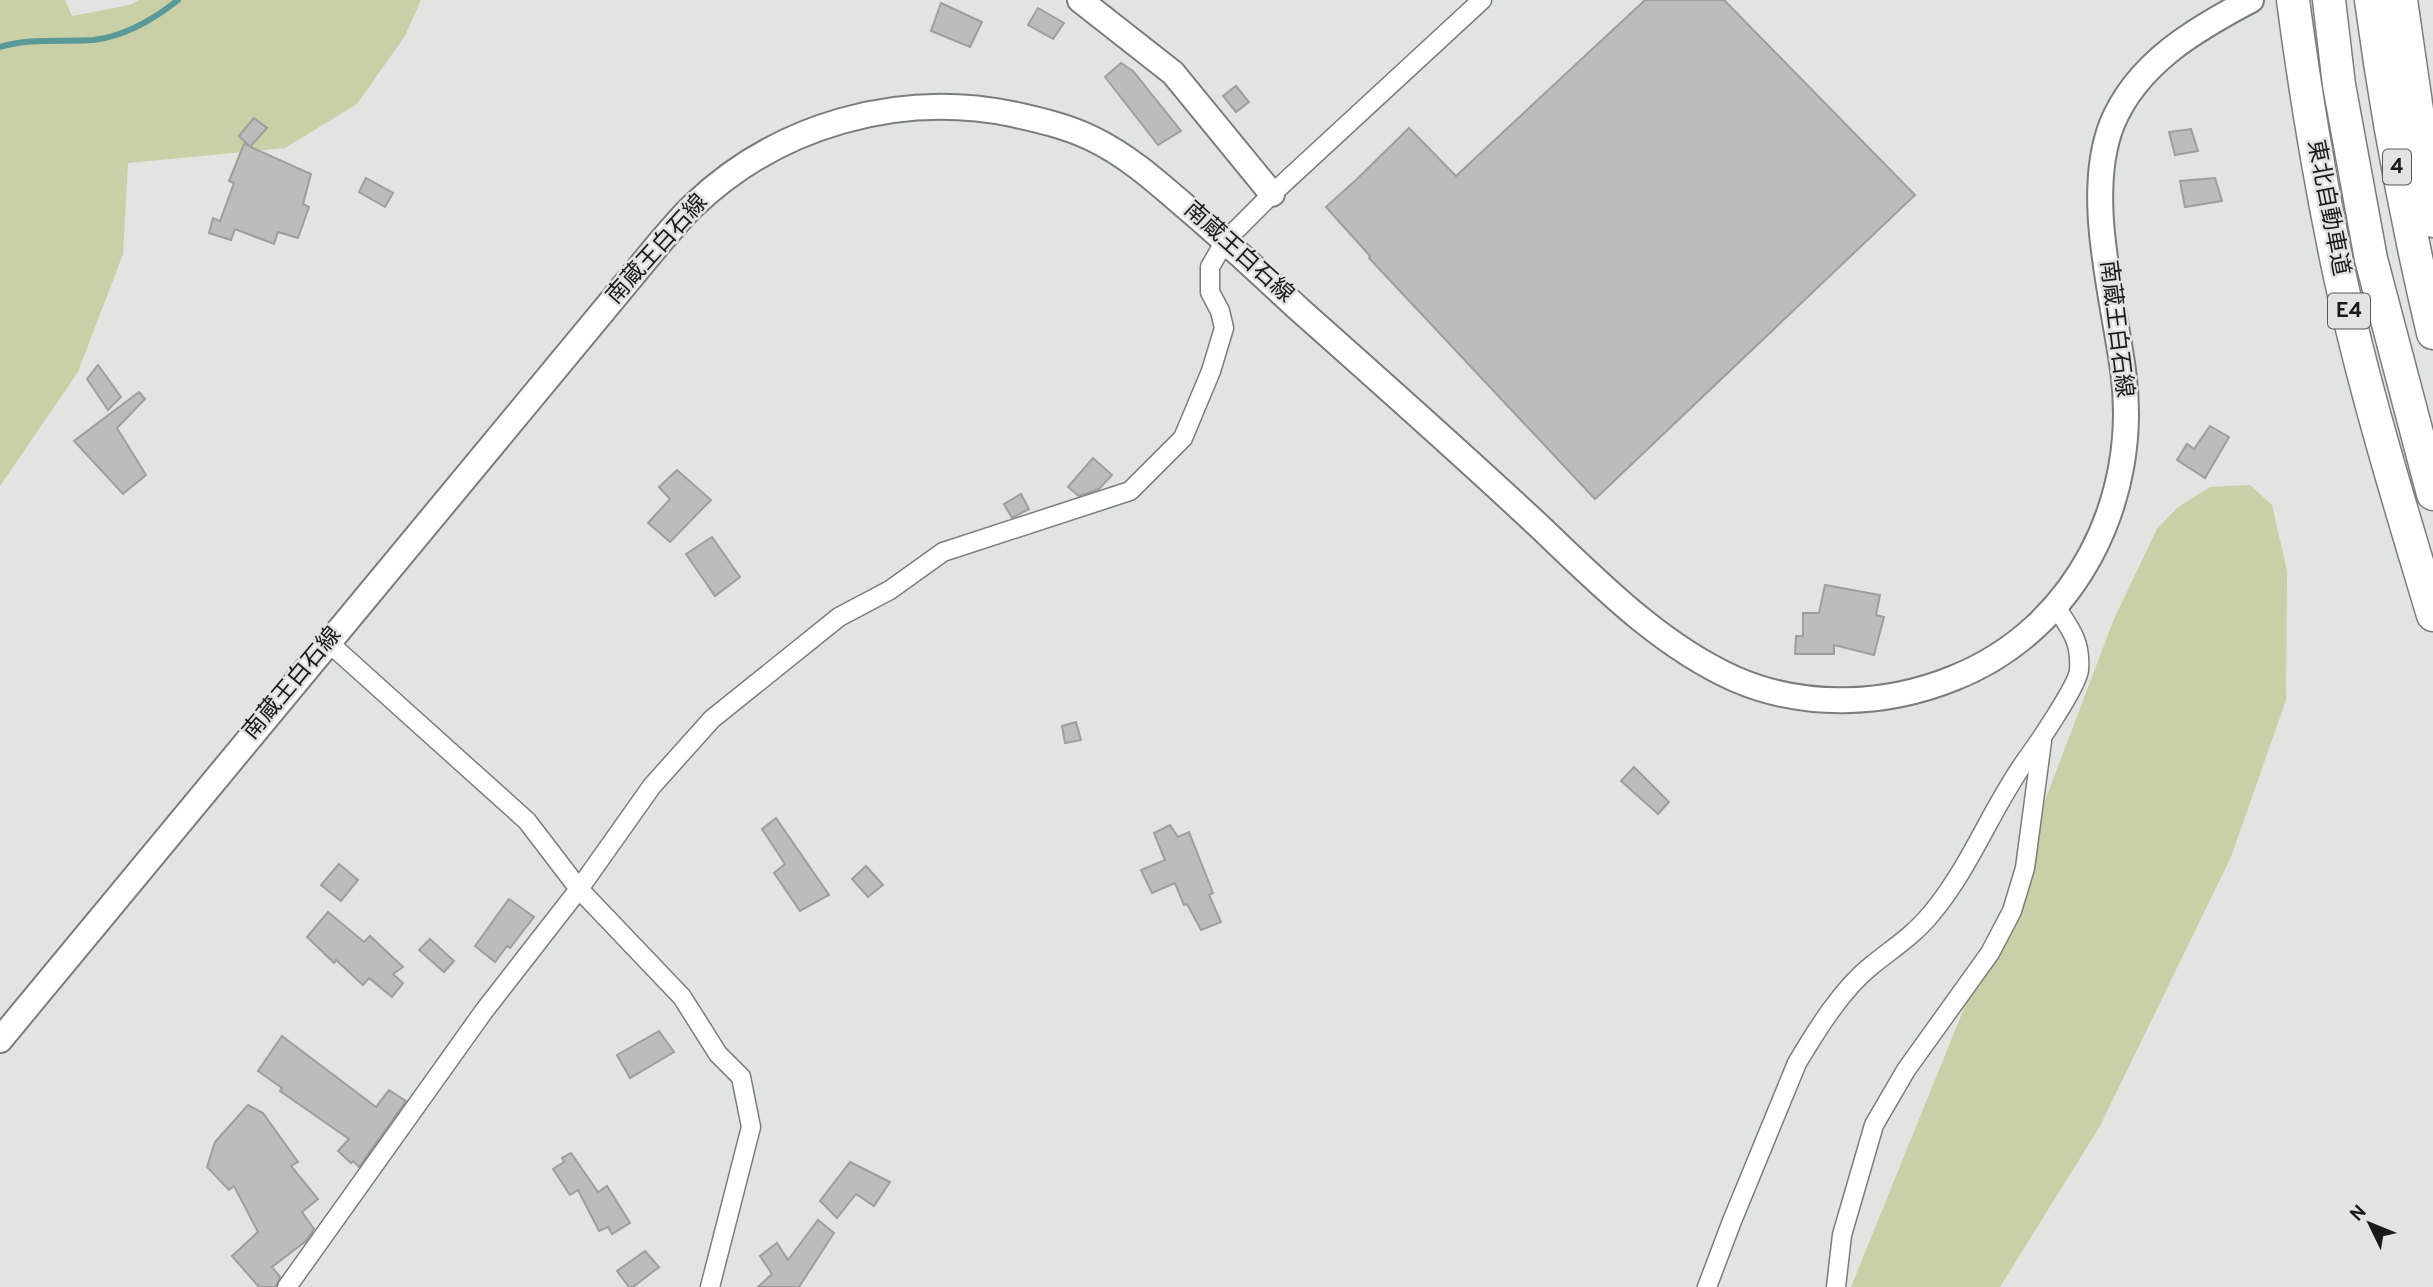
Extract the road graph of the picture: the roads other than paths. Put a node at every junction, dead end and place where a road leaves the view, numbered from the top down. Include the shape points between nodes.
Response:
1 (1080, 0) edge
2 (1482, 0) edge
3 (2251, 0) edge
4 (2293, 0) edge
5 (2329, 0) edge
6 (2371, 0) edge
7 (2401, 0) edge
8 (1272, 194) junction
9 (2433, 221) edge
10 (1225, 241) junction
11 (2433, 333) edge
12 (2433, 494) edge
13 (2056, 607) junction
14 (2433, 615) edge
15 (328, 642) junction
16 (2043, 738) junction
17 (579, 888) junction
18 (0, 1040) edge
19 (1704, 1285) edge
20 (287, 1287) edge
21 (710, 1287) edge
22 (1836, 1287) edge

1 - 8 main road via 1172,73
2 - 8 street
3 - 13 main road, 南蔵王白石線 via 2168,50 2152,65 2122,104 2102,156 2104,243 2125,378 2125,443 2116,495 2096,547
4 - 14 highway, 東北自動車道 / E4 via 2339,274 2384,452
5 - 12 highway, 東北自動車道 / E4 via 2339,85 2371,260
6 - 11 highway, 4 via 2395,159
7 - 9 highway, 4
8 - 10 street
10 - 13 main road, 南蔵王白石線 via 1602,585 1672,642 1736,679 1825,701 1896,696 1994,660
10 - 15 main road, 南蔵王白石線 via 1132,162 1054,123 999,112 927,106 862,115 813,129 750,161 694,205
10 - 17 street via 1210,267 1210,292 1224,328 1183,438 1130,491 943,552 890,590 838,617 712,719 652,786
13 - 16 street via 2078,640 2080,673
15 - 17 street via 527,821
15 - 18 main road, 南蔵王白石線
16 - 19 street via 1942,900 1840,999 1809,1043
16 - 22 street via 2025,868 2012,911 1990,953 1906,1070 1874,1125 1842,1235
17 - 20 street via 484,1011
17 - 21 street via 682,997 718,1054 741,1077 751,1127

